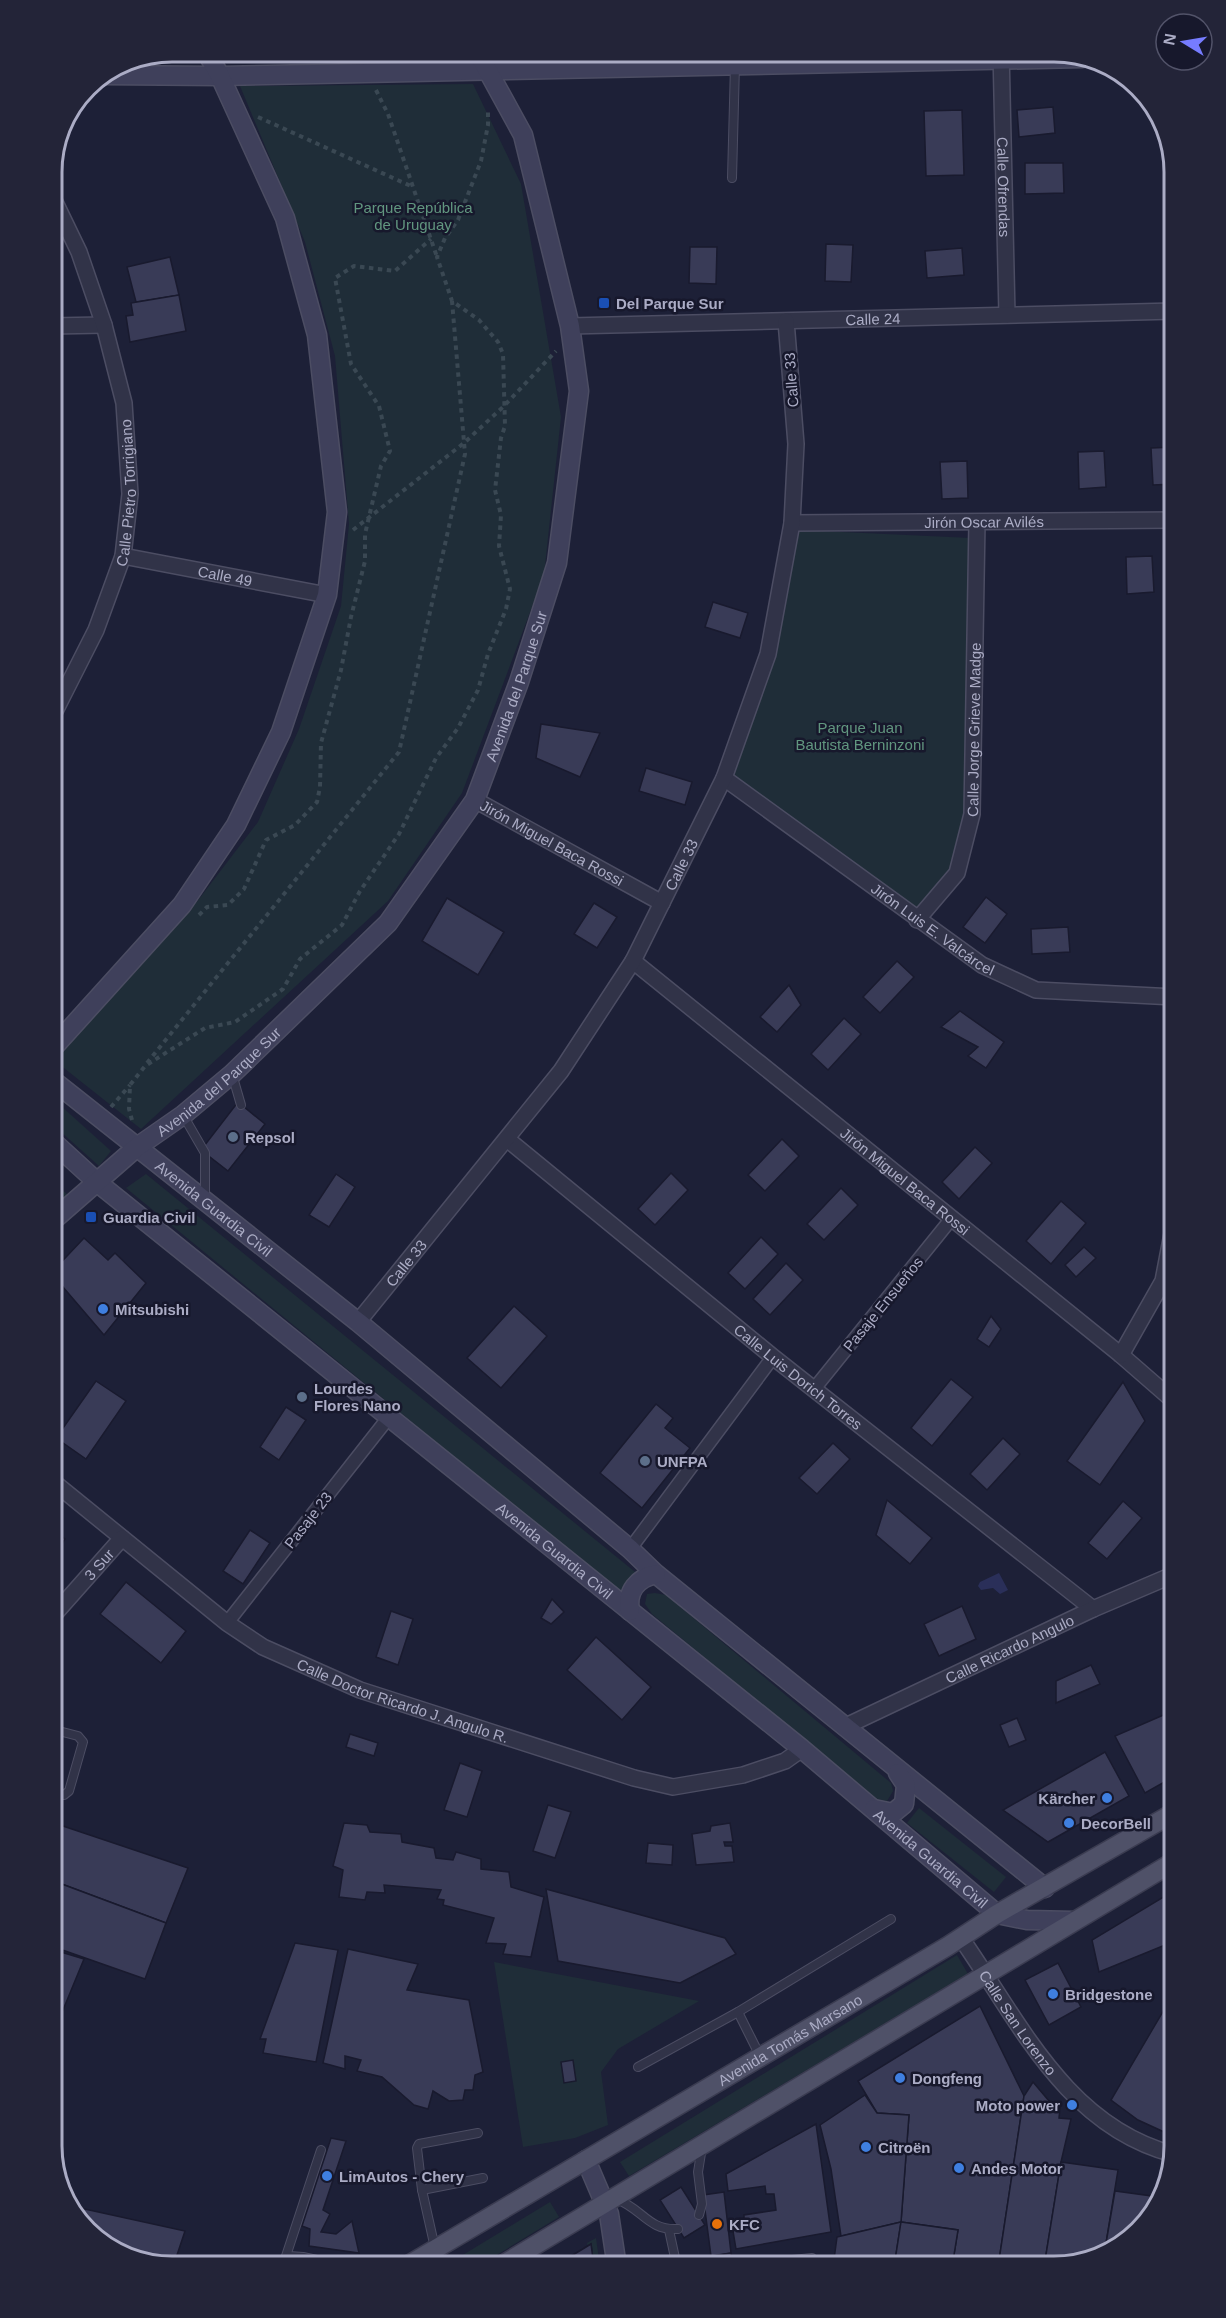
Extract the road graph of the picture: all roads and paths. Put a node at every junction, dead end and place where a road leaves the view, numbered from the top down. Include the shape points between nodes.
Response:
1 (212, 62) edge
2 (484, 62) edge
3 (824, 62) edge
4 (1001, 62) edge
5 (735, 65) junction
6 (489, 71) junction
7 (367, 73) junction
8 (119, 75) edge
9 (219, 76) junction
10 (488, 103) dead end
11 (233, 105) junction
12 (732, 178) dead end
13 (413, 187) junction
14 (62, 217) edge
15 (437, 257) junction
16 (452, 301) junction
17 (1164, 311) edge
18 (1007, 315) junction
19 (786, 321) junction
20 (104, 325) junction
21 (62, 326) edge
22 (571, 331) junction
23 (504, 406) junction
24 (464, 443) junction
25 (1164, 520) edge
26 (977, 522) junction
27 (792, 523) junction
28 (333, 545) junction
29 (123, 556) junction
30 (327, 595) junction
31 (62, 697) edge
32 (724, 777) junction
33 (475, 800) junction
34 (662, 903) junction
35 (917, 920) junction
36 (633, 961) junction
37 (1164, 997) edge
38 (62, 1038) edge
39 (145, 1066) junction
40 (232, 1074) junction
41 (130, 1085) junction
42 (62, 1088) edge
43 (241, 1105) dead end
44 (183, 1115) junction
45 (102, 1119) junction
46 (507, 1140) junction
47 (137, 1147) junction
48 (62, 1150) edge
49 (98, 1182) junction
50 (205, 1200) junction
51 (62, 1213) edge
52 (952, 1218) junction
53 (1164, 1276) edge
54 (358, 1322) junction
55 (1121, 1355) junction
56 (773, 1357) junction
57 (814, 1389) junction
58 (1164, 1392) edge
59 (389, 1417) junction
60 (62, 1489) edge
61 (122, 1538) junction
62 (630, 1549) junction
63 (656, 1574) junction
64 (1164, 1579) edge
65 (62, 1606) edge
66 (1094, 1609) junction
67 (630, 1611) junction
68 (227, 1623) junction
69 (844, 1727) junction
70 (62, 1732) edge
71 (802, 1749) junction
72 (894, 1767) junction
73 (62, 1794) edge
74 (872, 1808) junction
75 (1164, 1818) edge
76 (1164, 1868) edge
77 (1045, 1888) junction
78 (997, 1914) junction
79 (891, 1919) dead end
80 (1074, 1921) junction
81 (961, 1938) junction
82 (987, 1975) junction
83 (738, 2012) junction
84 (760, 2056) junction
85 (638, 2067) dead end
86 (478, 2133) dead end
87 (703, 2145) junction
88 (321, 2150) dead end
89 (1164, 2152) edge
90 (586, 2160) junction
91 (483, 2178) dead end
92 (422, 2190) junction
93 (610, 2201) junction
94 (699, 2216) dead end
95 (436, 2249) junction
96 (286, 2256) edge
97 (424, 2256) edge
98 (518, 2256) edge
99 (616, 2256) edge
100 (676, 2256) edge

1 - 9 main road
2 - 6 main road, Avenida del Parque Sur
3 - 5 main road
4 - 18 street, Calle Ofrendas
5 - 6 main road
5 - 12 lane
6 - 7 main road
6 - 22 main road, Avenida del Parque Sur via 523,135
7 - 9 main road
7 - 13 path via 388,114
8 - 9 main road
9 - 11 main road
10 - 15 path via 481,161 458,220
11 - 13 path
11 - 28 main road via 285,218 317,335 337,512
13 - 15 path
14 - 20 street, Calle Pietro Torrigiano via 79,252
15 - 16 path
16 - 23 path via 498,342 503,354
16 - 24 path
17 - 18 street, Calle 24
18 - 19 street, Calle 24
19 - 22 street, Calle 24
19 - 27 street, Calle 33 via 795,444
20 - 21 street
20 - 29 street, Calle Pietro Torrigiano via 124,403 130,494
22 - 23 path
22 - 33 main road, Avenida del Parque Sur via 579,391 557,563
23 - 24 path
23 - 39 path via 505,426 495,490 501,515 500,546 510,589 478,690 458,728 436,759 399,834 342,925 300,960 283,989 235,1022 206,1028
24 - 28 path
24 - 39 path via 465,454 399,752
25 - 26 street, Jirón Oscar Avilés
26 - 27 street, Jirón Oscar Avilés
26 - 35 street, Calle Jorge Grieve Madge via 972,814 957,873
27 - 32 street, Calle 33 via 768,654
28 - 30 main road
29 - 30 street, Calle 49
29 - 31 street, Calle Pietro Torrigiano via 96,630
30 - 38 main road via 281,732 236,825 182,905
32 - 34 street, Calle 33
32 - 35 street, Jirón Luis E. Valcárcel
33 - 34 street, Jirón Miguel Baca Rossi
33 - 40 main road, Avenida del Parque Sur via 388,923
34 - 36 street, Calle 33
35 - 37 street, Jirón Luis E. Valcárcel via 981,965 1036,990
36 - 46 street, Calle 33 via 561,1071
36 - 52 street, Jirón Miguel Baca Rossi
39 - 41 path
40 - 43 lane
40 - 44 main road, Avenida del Parque Sur
41 - 45 path
41 - 47 path via 129,1109
42 - 45 main road, Avenida Guardia Civil
44 - 47 main road, Avenida del Parque Sur
44 - 50 lane via 205,1153
45 - 47 main road, Avenida Guardia Civil
46 - 54 street, Calle 33
46 - 56 street, Calle Luis Dorich Torres
47 - 49 main road, Avenida del Parque Sur
47 - 50 main road, Avenida Guardia Civil
48 - 49 main road, Avenida Guardia Civil
49 - 51 main road
49 - 59 main road, Avenida Guardia Civil
50 - 54 main road, Avenida Guardia Civil
52 - 55 street, Jirón Miguel Baca Rossi
52 - 57 street, Pasaje Ensueños
53 - 55 street
54 - 62 main road, Avenida Guardia Civil
55 - 58 street, Jirón Miguel Baca Rossi
56 - 57 street, Calle Luis Dorich Torres
56 - 62 street
57 - 66 street, Calle Luis Dorich Torres
59 - 67 main road, Avenida Guardia Civil
59 - 68 street, Pasaje 23
60 - 61 street, Calle Doctor Ricardo J. Angulo R.
61 - 65 street, 3 Sur
61 - 68 street, Calle Doctor Ricardo J. Angulo R.
62 - 63 main road, Avenida Guardia Civil
63 - 67 main road via 646,1576 633,1588 629,1595
63 - 69 main road, Avenida Guardia Civil
64 - 66 street, Calle Ricardo Angulo
66 - 69 street, Calle Ricardo Angulo
67 - 71 main road, Avenida Guardia Civil
68 - 71 street, Calle Doctor Ricardo J. Angulo R. via 263,1647 360,1690 673,1787 743,1775 785,1761
69 - 72 main road, Avenida Guardia Civil
70 - 73 lane via 78,1736 83,1742 69,1791
71 - 74 main road, Avenida Guardia Civil
72 - 74 main road via 906,1785 904,1804 893,1812
72 - 77 main road, Avenida Guardia Civil
74 - 78 main road, Avenida Guardia Civil
75 - 77 main road, Avenida Tomás Marsano
76 - 80 main road
77 - 78 main road, Avenida Tomás Marsano
78 - 80 main road, Avenida Guardia Civil via 1027,1920
78 - 81 main road, Avenida Tomás Marsano
79 - 83 lane
80 - 82 main road
81 - 82 street, Calle San Lorenzo
81 - 84 main road, Avenida Tomás Marsano
82 - 87 main road
82 - 89 street, Calle San Lorenzo via 1060,2083 1102,2121
83 - 84 lane
83 - 85 lane
84 - 90 main road, Avenida Tomás Marsano
86 - 92 lane via 419,2144
87 - 93 main road
87 - 94 lane via 698,2172 702,2204
88 - 96 lane
90 - 93 main road
90 - 95 main road, Avenida Tomás Marsano
91 - 92 lane
92 - 95 lane
93 - 98 main road
93 - 99 main road
93 - 100 lane via 629,2205 652,2225 673,2230
95 - 97 main road, Avenida Tomás Marsano

